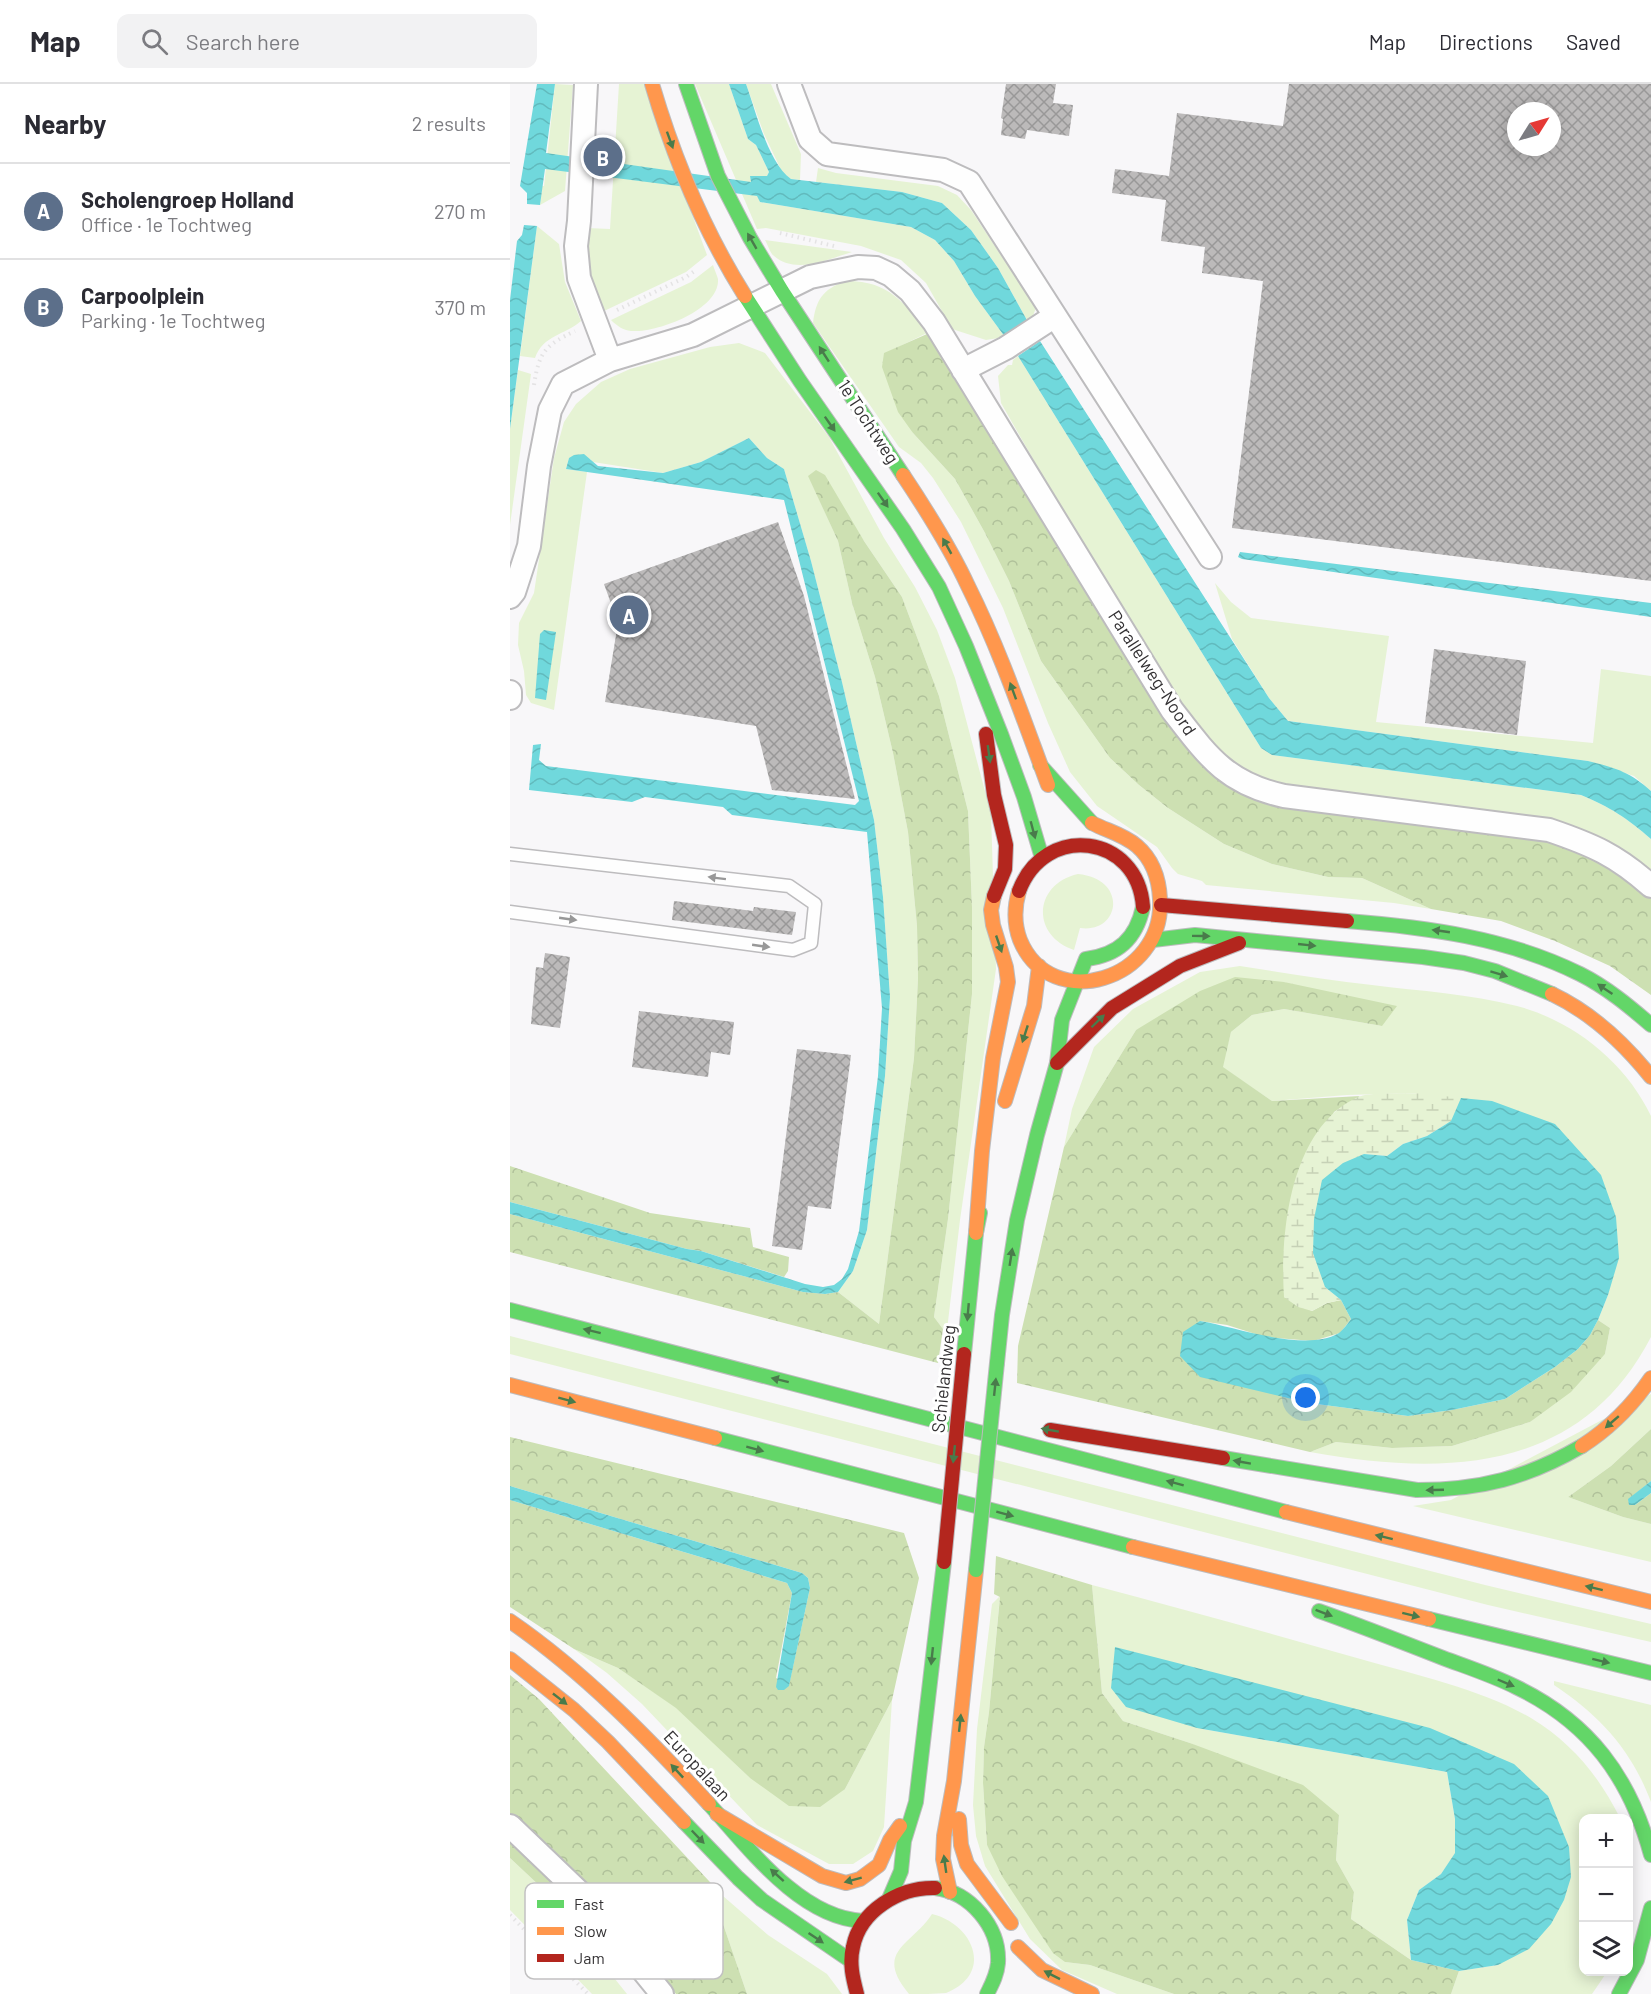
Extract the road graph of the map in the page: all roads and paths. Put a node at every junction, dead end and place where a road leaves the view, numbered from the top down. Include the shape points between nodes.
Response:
1 (586, 84) edge
2 (652, 84) edge
3 (686, 84) edge
4 (789, 84) edge
5 (782, 291) junction
6 (750, 306) junction
7 (1047, 322) junction
8 (610, 360) junction
9 (963, 370) junction
10 (1210, 557) dead end
11 (510, 597) edge
12 (978, 676) junction
13 (510, 692) edge
14 (510, 698) edge
15 (1040, 765) junction
16 (1056, 804) dead end
17 (1069, 833) dead end
18 (1079, 844) junction
19 (510, 854) edge
20 (1042, 858) junction
21 (1651, 886) edge
22 (1142, 895) junction
23 (1212, 897) dead end
24 (1161, 905) junction
25 (510, 912) edge
26 (1250, 912) junction
27 (1249, 939) junction
28 (1153, 940) junction
29 (1039, 966) junction
30 (1076, 981) junction
31 (1651, 1025) edge
32 (1077, 1026) dead end
33 (1057, 1063) junction
34 (1651, 1077) edge
35 (976, 1233) junction
36 (510, 1310) edge
37 (1651, 1378) edge
38 (510, 1385) edge
39 (837, 1394) junction
40 (1000, 1422) dead end
41 (1035, 1428) dead end
42 (1191, 1562) junction
43 (1289, 1599) dead end
44 (1651, 1602) edge
45 (1310, 1607) dead end
46 (510, 1621) edge
47 (510, 1659) edge
48 (1651, 1673) edge
49 (954, 1781) junction
50 (916, 1802) junction
51 (717, 1814) junction
52 (510, 1826) edge
53 (919, 1841) dead end
54 (1651, 1855) edge
55 (570, 1883) edge
56 (914, 1885) junction
57 (950, 1892) junction
58 (889, 1899) junction
59 (1651, 1908) edge
60 (906, 1910) dead end
61 (510, 1915) edge
62 (782, 1915) junction
63 (863, 1921) junction
64 (525, 1930) edge
65 (798, 1939) dead end
66 (1018, 1947) junction
67 (999, 1958) junction
68 (851, 1961) junction
69 (869, 1974) dead end
70 (841, 1975) dead end
71 (573, 1979) edge
72 (650, 1979) edge
73 (855, 1989) edge
74 (588, 1994) edge
75 (662, 1994) edge
76 (987, 1994) edge
77 (1092, 1994) edge
78 (1619, 1994) edge

1 - 8 street via 576,246 579,278
2 -> 6 main road, 1e Tochtweg via 686,184 719,254
5 -> 3 main road, 1e Tochtweg via 718,176
4 - 7 street via 810,139 827,154 943,170 969,182
5 - 6 street, Parallelweg-Noord
5 - 9 street, Parallelweg-Noord via 810,277 858,267 891,274 934,322
15 -> 5 main road, 1e Tochtweg via 969,585 925,508
6 - 8 street via 693,335
6 -> 12 main road, 1e Tochtweg via 939,587
7 - 9 street
7 - 10 street
8 - 11 street via 563,384 550,410 529,546
9 - 21 street, Parallelweg-Noord via 1172,710 1216,765 1246,784 1284,796 1549,830 1609,853
12 -> 20 main road, 1e Tochtweg
12 -> 35 main road via 994,795 1006,845 1005,869 992,910 1008,982 990,1081
13 - 14 street
15 - 16 main road, 1e Tochtweg
15 - 24 main road, 1e Tochtweg via 1096,827 1111,830 1136,844 1165,884
17 - 18 main road
18 - 20 main road via 1059,848
18 - 22 main road via 1113,853 1128,864
25 -> 19 lane via 794,950 811,943 815,904 789,886
20 - 29 main road via 1024,879 1015,905 1022,945
22 - 24 main road
22 - 30 main road via 1138,926 1128,940 1102,957 1086,959
23 - 26 main road
24 - 26 main road
24 - 28 main road via 1160,923
31 -> 26 main road via 1592,981 1518,948 1450,932
28 -> 27 main road via 1195,935
33 -> 27 main road via 1112,1008 1180,966
27 -> 34 main road via 1434,958 1525,981 1598,1022 1623,1043
28 - 30 main road via 1129,967 1091,986
29 - 30 main road via 1050,974
29 -> 35 main road, Schielandweg via 1034,1006 1001,1117
30 - 33 main road via 1062,1020
32 - 33 main road
49 -> 33 main road, bridge via 1002,1315 1017,1220
35 -> 50 main road, Schielandweg, bridge
39 -> 36 main road
37 -> 41 main road via 1632,1405 1571,1453 1520,1476 1451,1489 1417,1491
38 -> 42 main road
39 - 40 main road
44 -> 39 main road via 1364,1532
42 - 43 main road
42 -> 48 main road
45 -> 54 main road via 1506,1682 1551,1706 1585,1734 1616,1768 1638,1808
51 -> 46 main road, Europalaan via 597,1691
47 -> 62 main road via 583,1718 738,1878
57 -> 49 main road via 943,1859
49 - 66 main road via 963,1852 970,1870 1007,1916
50 -> 51 main road via 890,1840 879,1865 860,1879 846,1883 822,1876
50 - 53 main road, Schielandweg
50 - 58 main road, Schielandweg via 900,1871
63 -> 51 main road, Europalaan via 821,1910 803,1898 758,1859
52 - 55 street
56 - 57 main road
56 - 58 main road
56 - 60 main road
57 - 67 main road via 967,1902 987,1923 998,1945
58 - 63 main road
59 - 78 main road via 1637,1960
61 - 64 path
62 - 65 main road
62 -> 68 main road
63 - 68 main road
66 - 67 main road via 1015,1967
77 -> 66 main road via 1047,1974 1028,1961
67 - 76 main road via 997,1975
68 - 69 main road
68 - 73 main road
70 - 73 main road
71 - 74 path
72 - 75 street

